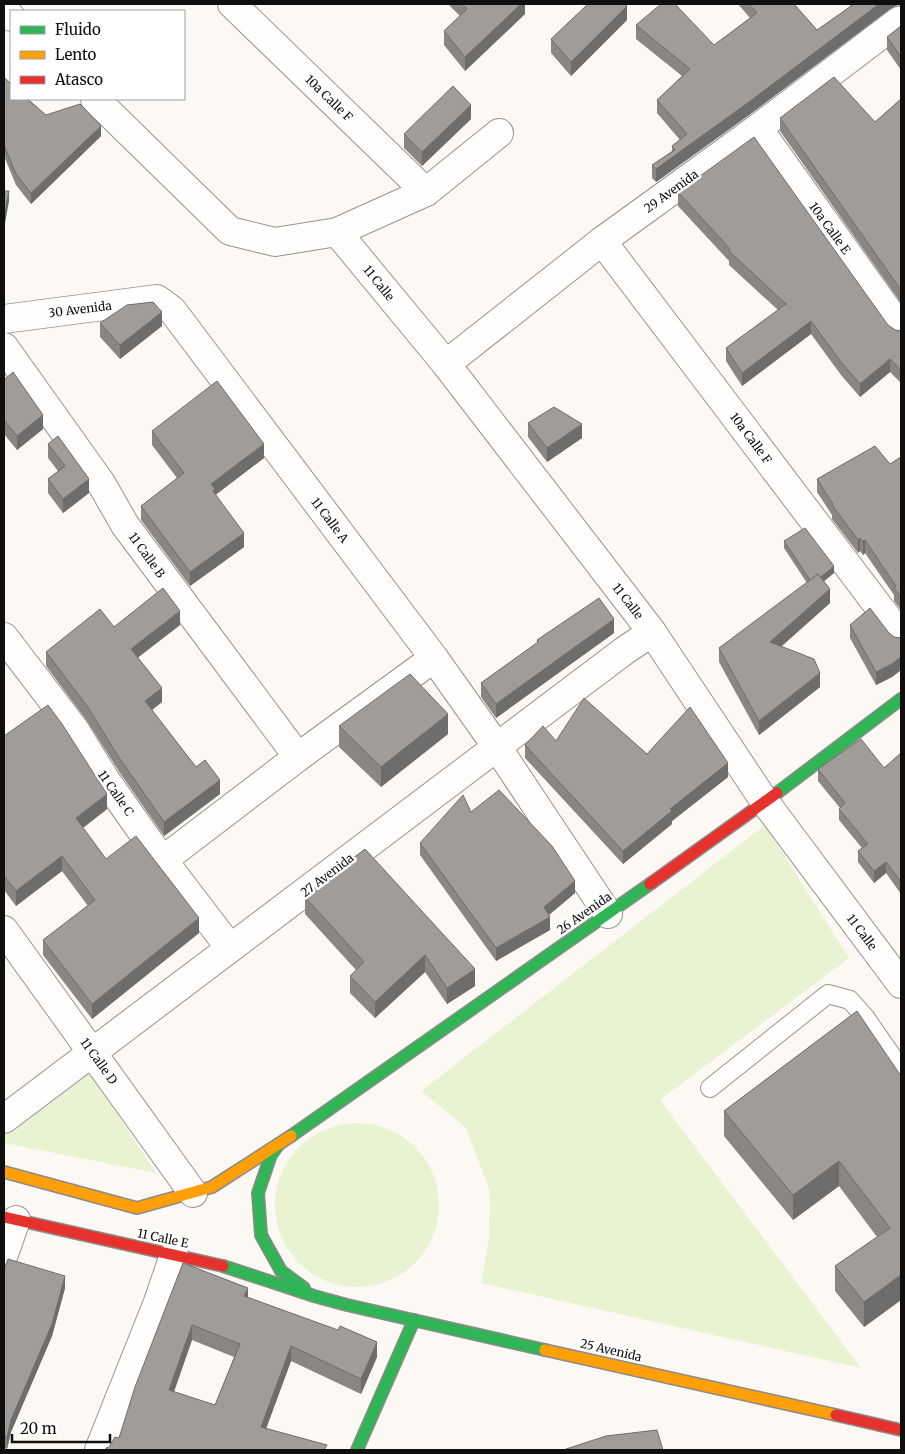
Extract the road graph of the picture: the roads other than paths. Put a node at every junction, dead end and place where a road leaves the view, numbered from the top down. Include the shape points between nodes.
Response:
1 (232, 4) edge
2 (900, 22) edge
3 (96, 100) edge
4 (758, 128) junction
5 (499, 133) dead end
6 (426, 192) junction
7 (337, 232) junction
8 (602, 241) junction
9 (157, 299) joint
10 (4, 319) edge
11 (901, 329) edge
12 (4, 347) edge
13 (446, 364) junction
14 (652, 632) junction
15 (901, 636) edge
16 (4, 638) edge
17 (434, 658) junction
18 (901, 698) edge
19 (497, 747) junction
20 (298, 757) junction
21 (765, 802) junction
22 (163, 860) junction
23 (608, 914) junction
24 (4, 930) edge
25 (230, 948) junction
26 (901, 984) edge
27 (92, 1051) junction
28 (901, 1069) edge
29 (710, 1088) dead end
30 (4, 1118) edge
31 (279, 1144) junction
32 (4, 1172) edge
33 (194, 1193) junction
34 (10, 1219) edge
35 (4, 1254) edge
36 (174, 1255) junction
37 (314, 1296) junction
38 (414, 1320) junction
39 (901, 1430) edge
40 (99, 1450) edge
41 (357, 1450) edge

1 - 6 street, 10a Calle F
2 - 4 street, 29 Avenida
3 - 7 street via 230,231 275,242
4 - 8 street, 29 Avenida
4 - 11 street, 10a Calle E
5 - 6 street
6 - 7 street
7 - 13 street, 11 Calle
8 - 13 street, 29 Avenida
8 - 15 street, 10a Calle F
9 - 10 street, 30 Avenida
9 - 17 street, 11 Calle A via 172,310
12 - 20 street, 11 Calle B via 101,483 125,525
13 - 14 street, 11 Calle
14 - 19 street, 27 Avenida
14 - 21 street, 11 Calle
16 - 22 street, 11 Calle C via 75,730 105,779
17 - 19 street, 11 Calle A
17 - 20 street
18 - 21 street, 26 Avenida
19 - 23 street, 11 Calle A
19 - 25 street, 27 Avenida
20 - 22 street
21 - 23 street, 26 Avenida
21 - 26 street, 11 Calle
22 - 25 street, 11 Calle C
23 - 31 street, 26 Avenida
24 - 27 street, 11 Calle D
25 - 27 street, 27 Avenida
27 - 30 street, 27 Avenida
27 - 33 street, 11 Calle D
28 - 29 lane via 850,1000 828,994
31 - 33 street, 11 Calle E via 212,1187
31 - 37 street via 271,1155 258,1193 261,1235 281,1271
32 - 33 street, 11 Calle E via 137,1208
34 - 35 street
34 - 36 street, 11 Calle E
36 - 37 street, 11 Calle E via 227,1267
36 - 40 street
37 - 38 street, 25 Avenida
38 - 39 street, 25 Avenida
38 - 41 street

